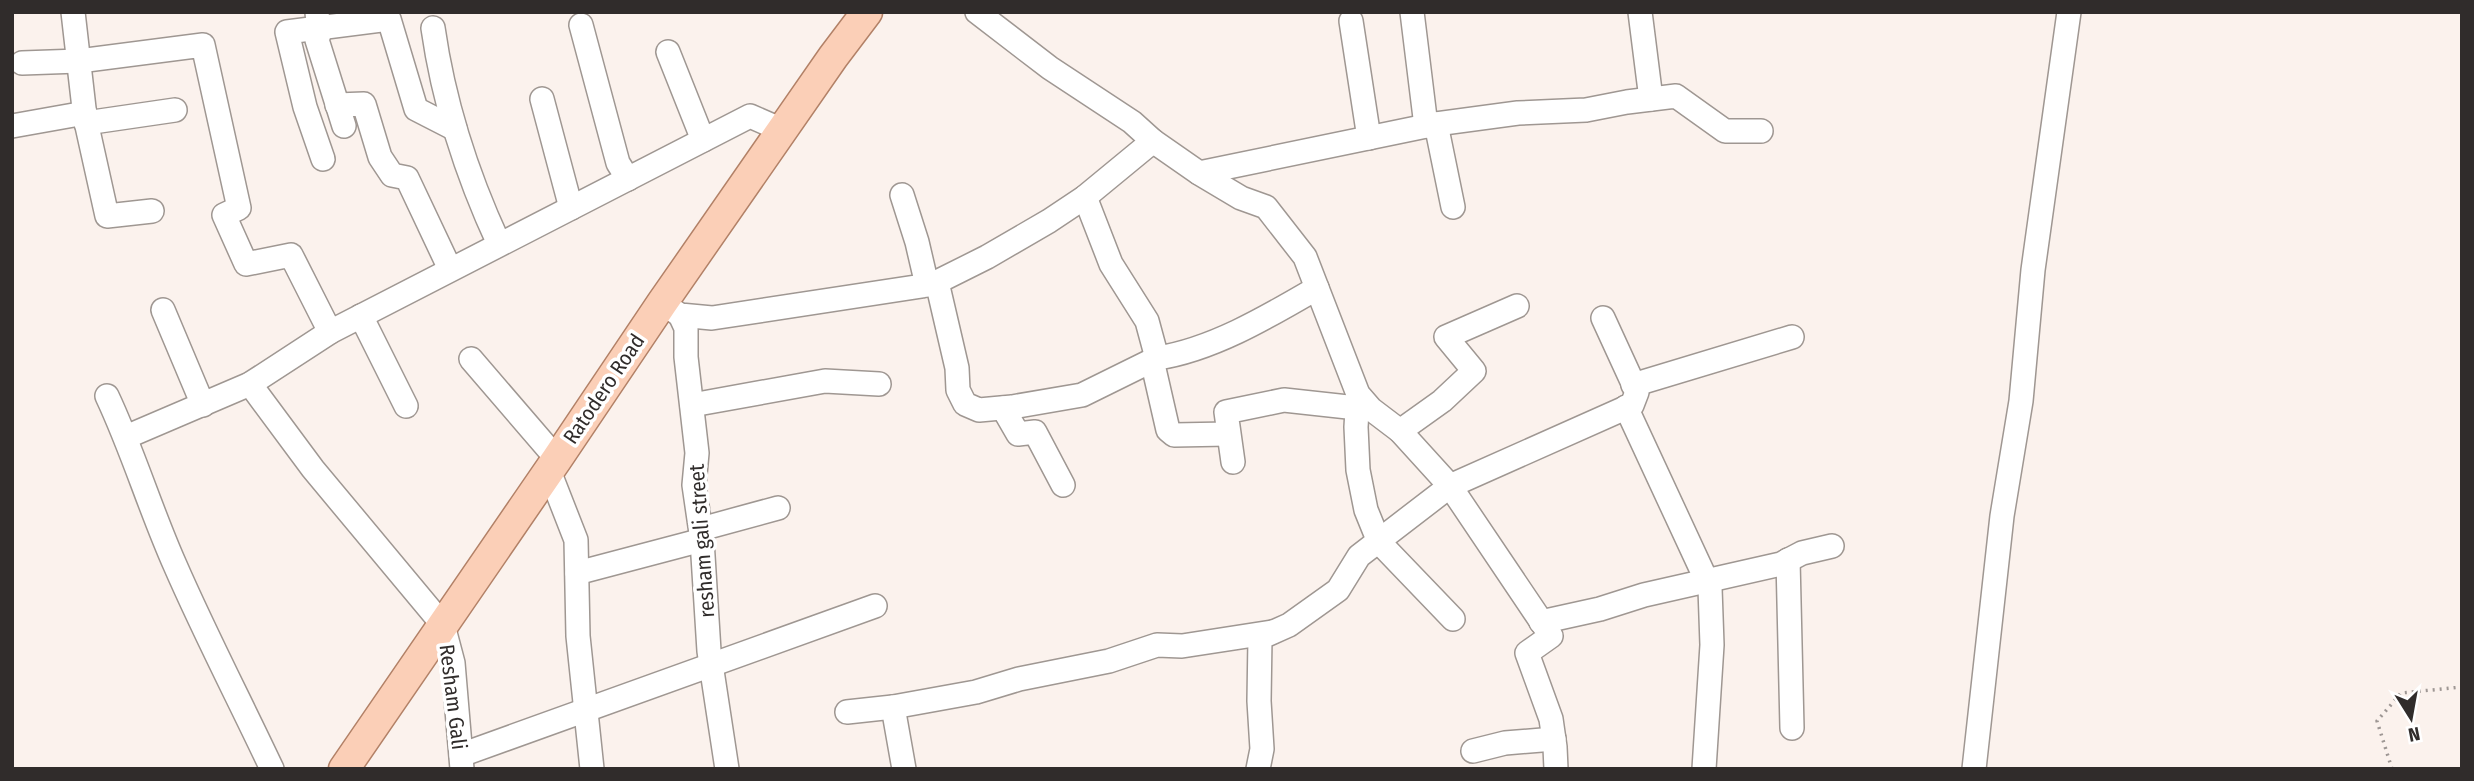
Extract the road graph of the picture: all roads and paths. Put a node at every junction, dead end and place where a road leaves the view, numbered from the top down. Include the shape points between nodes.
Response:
1 (73, 12) edge
2 (867, 12) edge
3 (977, 12) edge
4 (1412, 12) edge
5 (1640, 12) edge
6 (2069, 12) edge
7 (318, 20) edge
8 (1351, 22) dead end
9 (581, 25) dead end
10 (433, 28) dead end
11 (668, 52) dead end
12 (79, 61) junction
13 (22, 64) dead end
14 (542, 99) dead end
15 (1651, 99) junction
16 (175, 110) dead end
17 (85, 118) junction
18 (1431, 125) junction
19 (12, 126) edge
20 (455, 129) junction
21 (782, 130) junction
22 (1761, 131) dead end
23 (1369, 138) junction
24 (703, 139) junction
25 (1153, 141) junction
26 (323, 159) dead end
27 (1199, 173) junction
28 (628, 179) junction
29 (902, 195) dead end
30 (1086, 197) junction
31 (1453, 207) dead end
32 (571, 208) junction
33 (152, 211) dead end
34 (499, 244) junction
35 (450, 269) junction
36 (932, 283) junction
37 (1317, 288) junction
38 (1517, 306) dead end
39 (671, 309) junction
40 (163, 310) dead end
41 (361, 316) junction
42 (1603, 318) dead end
43 (330, 331) junction
44 (1792, 337) dead end
45 (471, 359) dead end
46 (1154, 359) junction
47 (250, 384) junction
48 (879, 384) dead end
49 (1633, 385) junction
50 (107, 396) dead end
51 (1357, 401) junction
52 (203, 405) junction
53 (692, 405) junction
54 (406, 406) dead end
55 (1626, 407) junction
56 (1003, 408) junction
57 (1400, 431) junction
58 (1228, 434) junction
59 (126, 437) junction
60 (1233, 462) dead end
61 (553, 465) junction
62 (1063, 485) dead end
63 (1450, 486) junction
64 (778, 508) dead end
65 (701, 535) junction
66 (1378, 542) junction
67 (1832, 546) dead end
68 (1788, 560) junction
69 (577, 573) junction
70 (1706, 580) junction
71 (875, 606) dead end
72 (1453, 619) dead end
73 (1541, 622) junction
74 (443, 625) junction
75 (1273, 632) junction
76 (711, 664) junction
77 (2462, 687) edge
78 (893, 707) junction
79 (586, 711) junction
80 (847, 712) dead end
81 (1792, 728) dead end
82 (1554, 738) junction
83 (1473, 751) dead end
84 (461, 762) edge
85 (272, 769) edge
86 (344, 769) edge
87 (592, 769) edge
88 (727, 769) edge
89 (904, 769) edge
90 (1258, 769) edge
91 (1556, 769) edge
92 (1704, 769) edge
93 (1974, 769) edge
94 (2392, 769) edge

1 - 12 street
2 - 21 main road, Ratodero Road
3 - 25 street
4 - 18 street
5 - 15 street
6 - 93 street via 2033,270 2021,401 2002,516
7 - 20 street via 389,19 416,109
7 - 26 street via 287,32
7 - 35 street via 317,40 341,116 364,104 380,157 392,175 407,178
8 - 23 street
9 - 28 street via 618,163
10 - 20 street via 440,79
11 - 24 street
12 - 13 street
12 - 17 street
12 - 43 street via 203,44 239,208 224,215 229,227 246,264 291,255
14 - 32 street
15 - 18 street
15 - 22 street via 1676,96 1725,131
16 - 17 street
17 - 19 street
17 - 33 street via 107,216
18 - 23 street
18 - 31 street
20 - 34 street via 475,192
21 - 24 street via 750,116
21 - 39 main road, Ratodero Road
23 - 27 street
24 - 28 street
25 - 27 street
25 - 30 street
27 - 37 street via 1241,198 1266,206 1305,257
28 - 32 street
29 - 36 street
30 - 36 street via 987,257
30 - 46 street via 1111,264 1147,321
32 - 34 street
34 - 35 street
35 - 41 street
36 - 39 street via 712,318
36 - 56 street via 965,404 979,410
37 - 46 street via 1236,331 1174,356
37 - 51 street
38 - 57 street via 1446,337 1474,371
39 - 53 street, resham gali street via 686,328
39 - 61 main road, Ratodero Road
40 - 52 street
41 - 43 street
41 - 54 street
42 - 49 street
43 - 47 street
44 - 49 street
45 - 61 street
46 - 56 street via 1082,395
46 - 58 street via 1168,430 1174,435
47 - 52 street
47 - 74 street via 313,469
48 - 53 street via 825,381
49 - 55 street via 1637,392 1632,405
50 - 59 street
51 - 57 street
51 - 58 street via 1284,400 1245,407 1226,412
51 - 66 street via 1358,470
52 - 59 street
53 - 65 street, resham gali street via 694,485
55 - 63 street
55 - 70 street
56 - 62 street via 1018,434 1035,432
57 - 63 street
58 - 60 street
59 - 85 street via 175,566
61 - 69 street via 576,540
61 - 74 main road, Ratodero Road
63 - 66 street
63 - 73 street
64 - 65 street
65 - 69 street
65 - 76 street, resham gali street
66 - 72 street
66 - 75 street via 1359,556 1338,590
67 - 68 street
68 - 70 street
68 - 81 street
69 - 79 street
70 - 73 street
70 - 92 street via 1712,645
71 - 76 street
73 - 82 street via 1550,636 1527,653
74 - 84 street, Resham Gali via 453,663
74 - 86 main road, Ratodero Road
75 - 78 street via 1182,646 1157,645 1109,661
75 - 90 street via 1260,638 1262,749
76 - 79 street
76 - 88 street, resham gali street
77 - 94 path via 2402,693 2376,721
78 - 80 street
78 - 89 street
79 - 84 street
79 - 87 street
82 - 83 street
82 - 91 street

